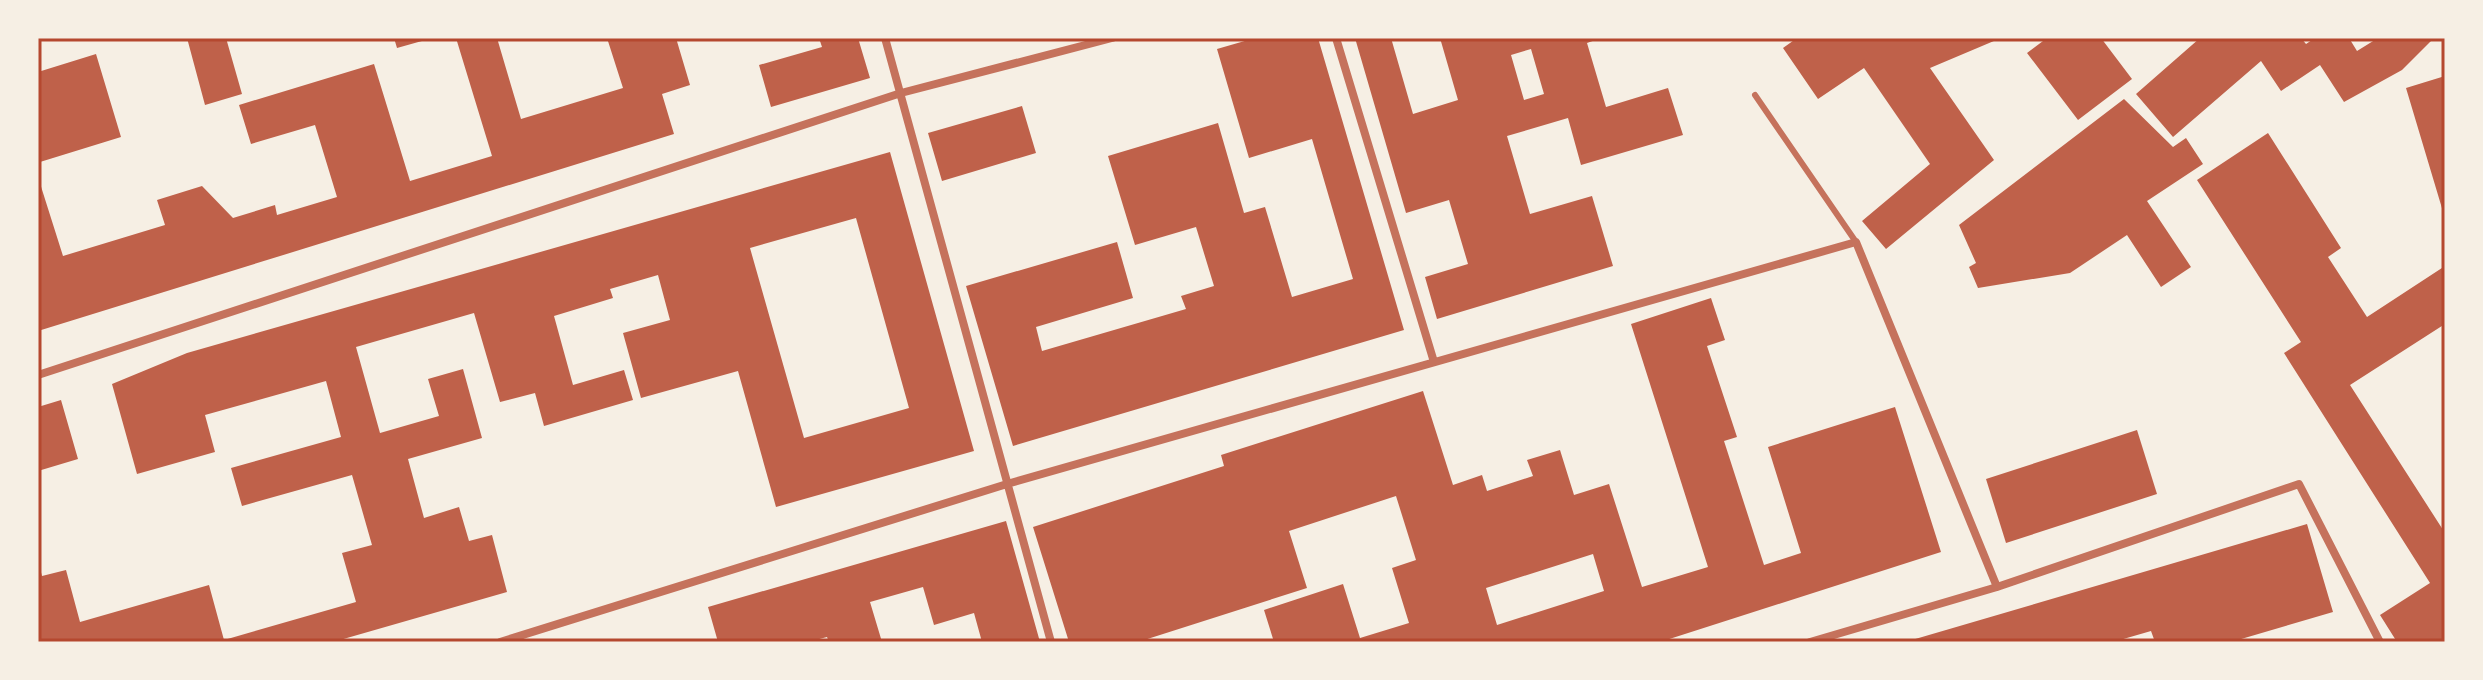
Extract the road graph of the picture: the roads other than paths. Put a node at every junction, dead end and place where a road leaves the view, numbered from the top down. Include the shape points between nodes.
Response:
1 (885, 38) edge
2 (1112, 38) edge
3 (1336, 38) edge
4 (901, 93) junction
5 (1755, 95) dead end
6 (1856, 242) junction
7 (1434, 362) junction
8 (38, 375) edge
9 (1007, 484) junction
10 (1997, 587) junction
11 (500, 642) edge
12 (1051, 642) edge
13 (1810, 642) edge
14 (2380, 642) edge

1 - 4 street
2 - 4 street
3 - 7 street
4 - 8 street
4 - 9 street
5 - 6 lane
6 - 7 street
6 - 10 street
7 - 9 street
9 - 11 street
9 - 12 street
10 - 13 street
10 - 14 street via 2299,484

